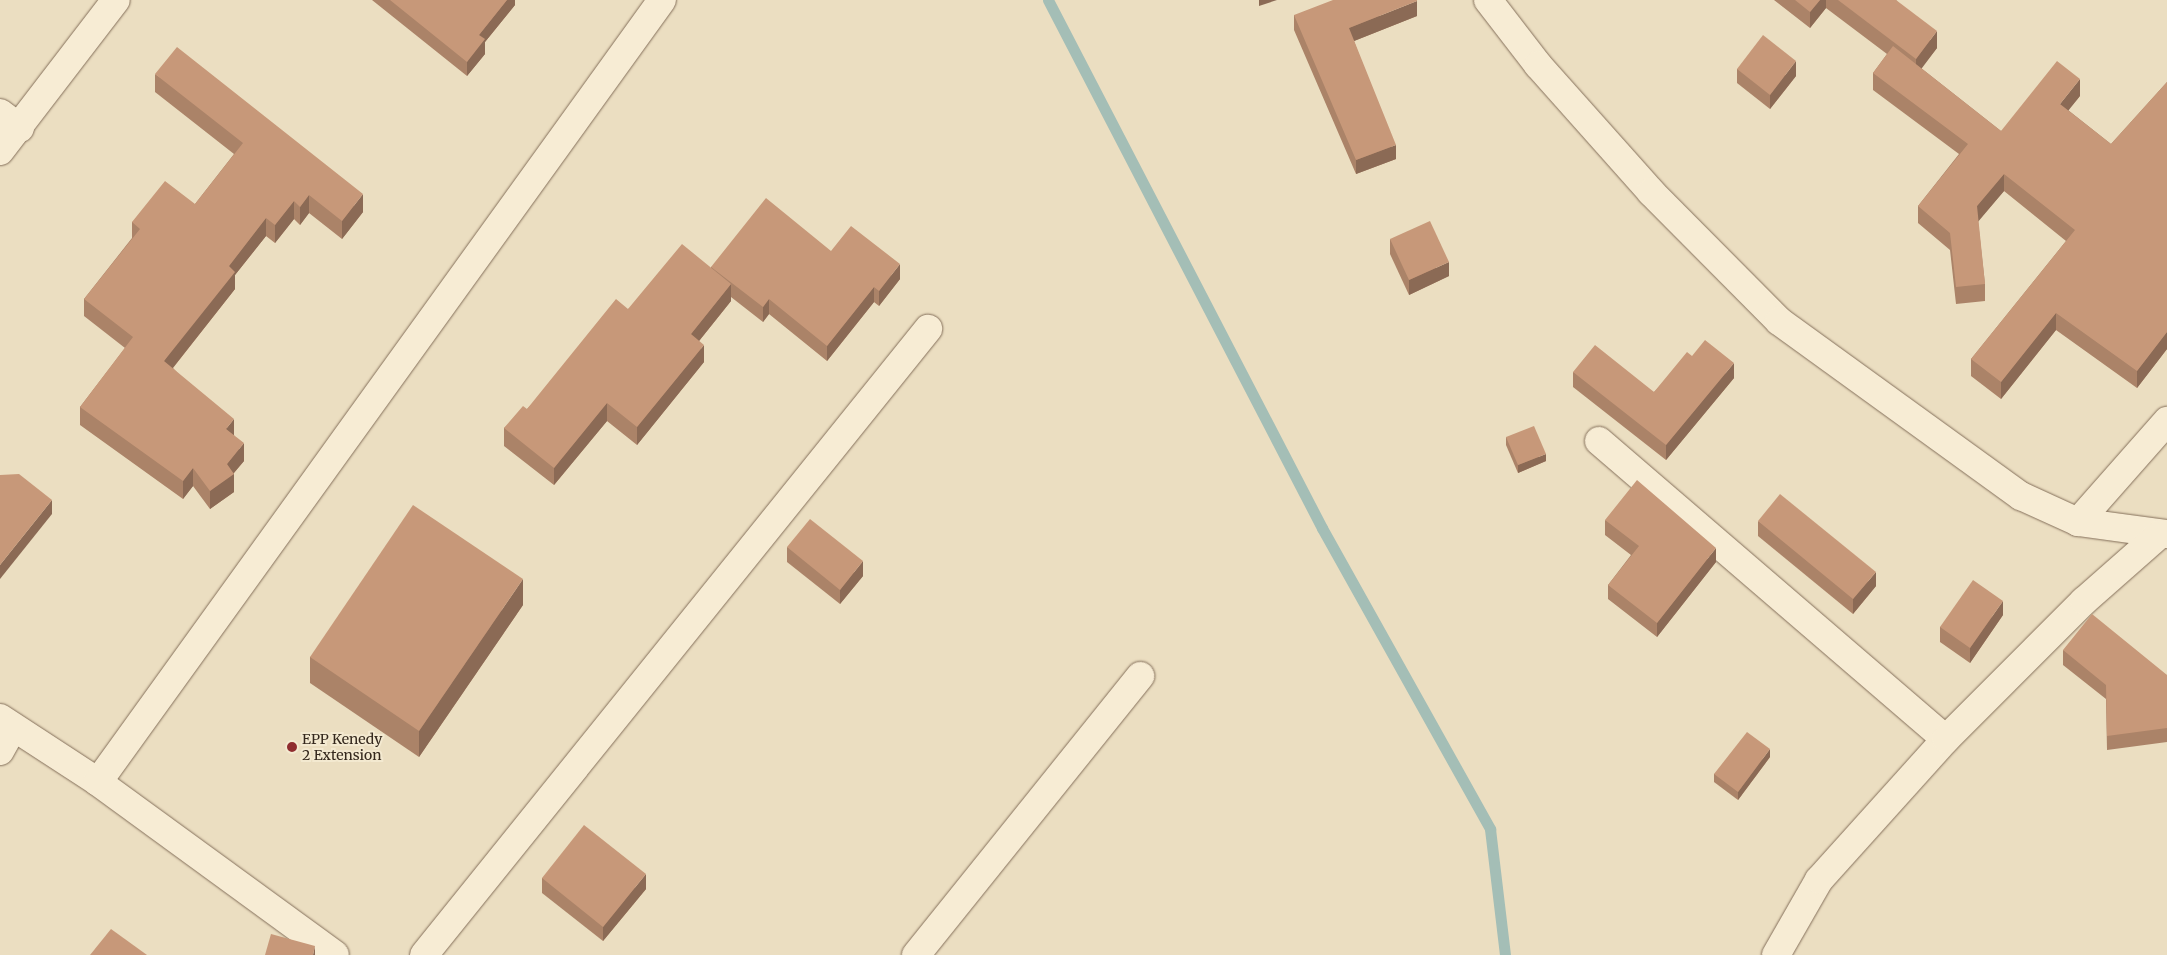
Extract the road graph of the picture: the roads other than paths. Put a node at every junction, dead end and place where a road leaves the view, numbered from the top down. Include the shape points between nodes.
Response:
1 (116, 0) edge
2 (662, 0) edge
3 (1488, 0) edge
4 (10, 120) edge
5 (0, 151) edge
6 (928, 329) dead end
7 (2167, 421) edge
8 (1599, 441) dead end
9 (2078, 522) junction
10 (2164, 534) edge
11 (1140, 676) dead end
12 (7, 723) edge
13 (1946, 739) junction
14 (0, 751) edge
15 (98, 782) junction
16 (335, 955) edge
17 (424, 955) edge
18 (916, 955) edge
19 (1776, 955) edge

1 - 4 street
2 - 15 street
3 - 9 street via 1538,65 1650,192 1779,321 2021,496
4 - 5 street
6 - 17 street
7 - 9 street
8 - 13 street
9 - 10 street
10 - 13 street via 2084,601
11 - 18 street
12 - 14 street
12 - 15 street
13 - 19 street via 1819,880
15 - 16 street

